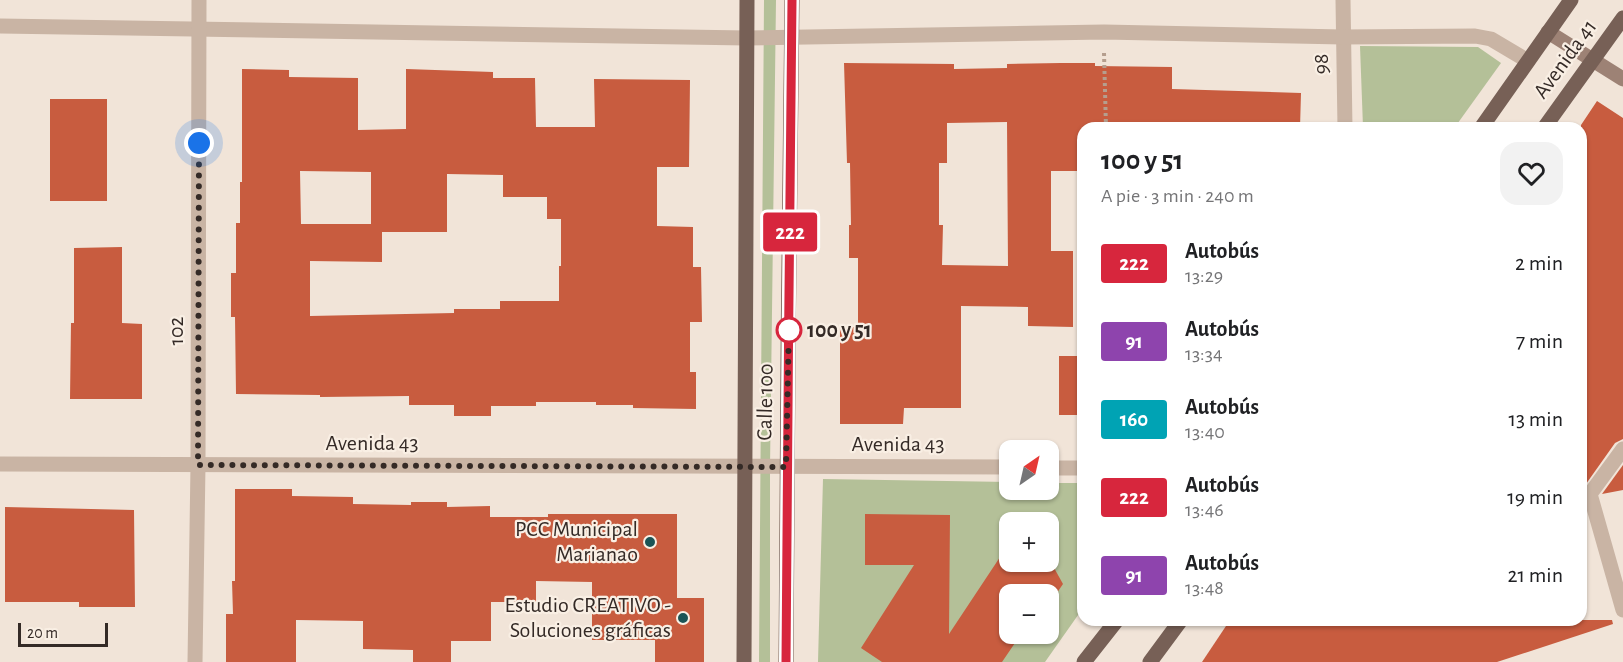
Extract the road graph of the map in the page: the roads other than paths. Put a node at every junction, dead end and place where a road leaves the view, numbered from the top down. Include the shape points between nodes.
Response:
1 (199, 0) edge
2 (747, 0) edge
3 (792, 0) edge
4 (1344, 0) edge
5 (1571, 0) edge
6 (1623, 18) edge
7 (0, 26) edge
8 (199, 28) junction
9 (1548, 32) junction
10 (792, 36) junction
11 (1343, 37) junction
12 (747, 38) junction
13 (1594, 59) junction
14 (1528, 61) junction
15 (1623, 80) edge
16 (1345, 122) edge
17 (1484, 122) edge
18 (1548, 122) edge
19 (1623, 448) edge
20 (0, 464) edge
21 (198, 465) junction
22 (744, 467) junction
23 (786, 467) junction
24 (999, 467) edge
25 (1059, 468) edge
26 (1077, 468) edge
27 (1623, 610) edge
28 (1112, 626) edge
29 (1177, 626) edge
30 (195, 662) edge
31 (744, 662) edge
32 (786, 662) edge
33 (1084, 662) edge
34 (1150, 662) edge

1 - 8 street, 102
2 - 12 main road, Calle 100
3 - 10 main road, Calle 100
4 - 11 street, 98
5 - 9 main road, Avenida 41
6 - 13 main road, Avenida 41
7 - 8 street, Avenida 41
8 - 12 street, Avenida 41
8 - 21 street, 102
9 - 13 street
9 - 14 main road, Avenida 41
10 - 11 street, Avenida 41 via 1104,32
10 - 12 street, Avenida 41
10 - 23 main road, Calle 100
11 - 14 street, Avenida 41 via 1475,36 1491,39
11 - 16 street, 98
12 - 22 main road, Calle 100
13 - 15 street
13 - 18 main road, Avenida 41
14 - 17 main road, Avenida 41
19 - 27 street via 1590,494
20 - 21 street, Avenida 43
21 - 22 street, Avenida 43
21 - 30 street, 102
22 - 23 street, Avenida 43
22 - 31 main road, Calle 100
23 - 24 street, Avenida 43
23 - 32 main road, Calle 100
25 - 26 street
28 - 33 main road
29 - 34 main road

